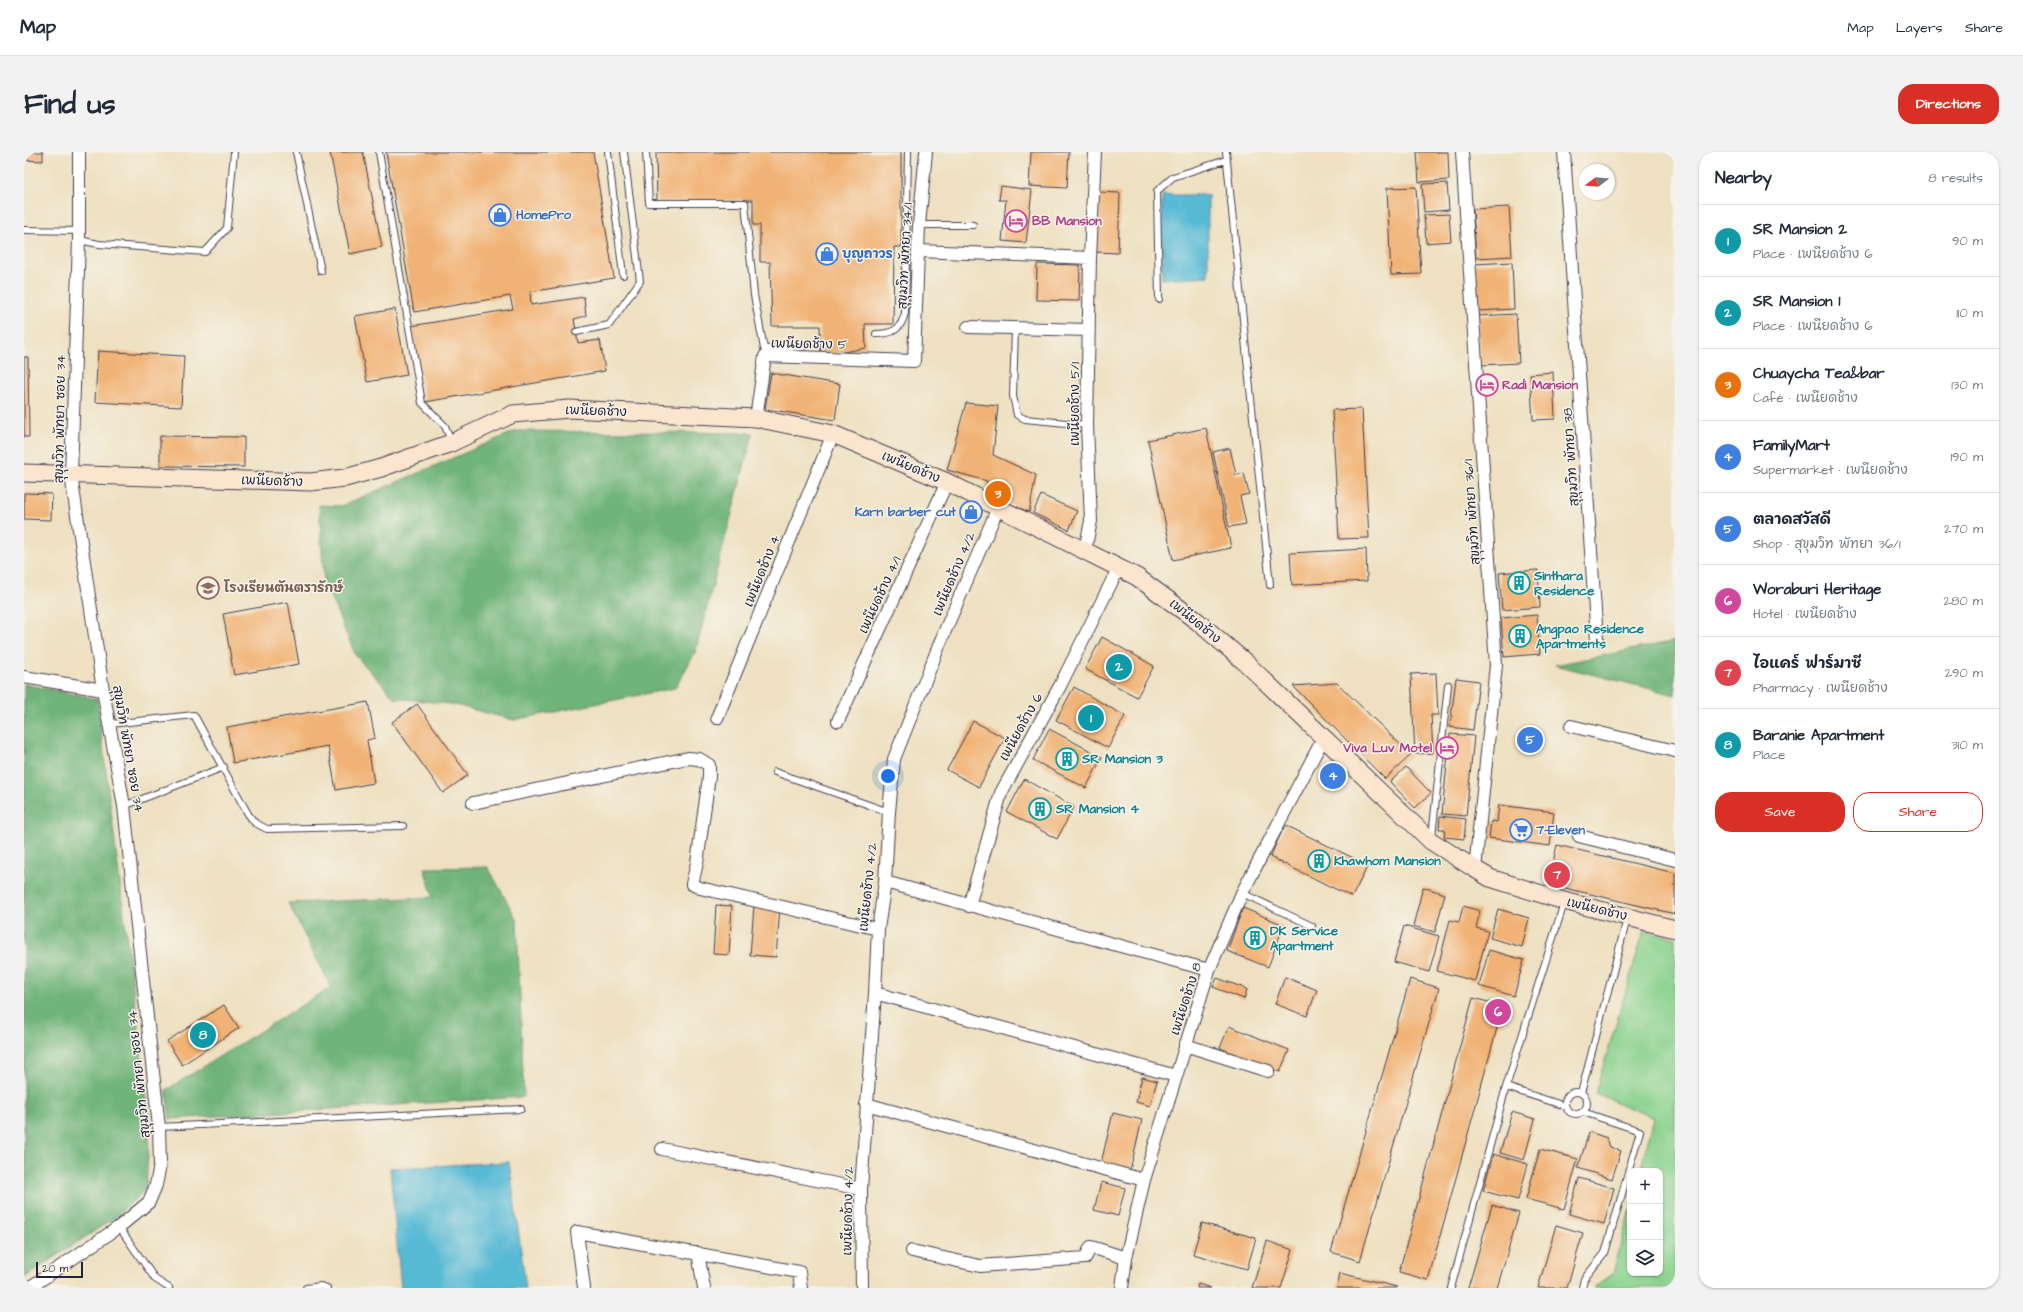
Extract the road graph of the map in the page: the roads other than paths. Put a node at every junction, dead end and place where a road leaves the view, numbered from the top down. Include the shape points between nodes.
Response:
1 (79, 152) edge
2 (234, 152) edge
3 (296, 152) edge
4 (379, 152) edge
5 (608, 152) edge
6 (624, 152) edge
7 (646, 152) edge
8 (908, 152) edge
9 (926, 152) edge
10 (1095, 152) edge
11 (1226, 152) edge
12 (1462, 152) edge
13 (1564, 152) edge
14 (1226, 160) junction
15 (919, 224) junction
16 (973, 224) dead end
17 (24, 230) edge
18 (80, 235) junction
19 (919, 251) junction
20 (1090, 258) junction
21 (320, 271) dead end
22 (623, 275) dead end
23 (1160, 299) dead end
24 (968, 327) dead end
25 (1015, 328) junction
26 (1090, 330) junction
27 (576, 332) dead end
28 (876, 334) dead end
29 (803, 348) dead end
30 (914, 361) joint
31 (756, 418) junction
32 (1087, 425) junction
33 (833, 434) junction
34 (452, 443) junction
35 (24, 472) edge
36 (71, 474) junction
37 (948, 482) junction
38 (998, 508) junction
39 (1085, 550) junction
40 (1118, 569) junction
41 (1270, 585) dead end
42 (1597, 640) dead end
43 (24, 677) edge
44 (1448, 685) dead end
45 (103, 690) junction
46 (717, 718) dead end
47 (838, 721) dead end
48 (110, 724) junction
49 (1571, 726) dead end
50 (1324, 737) junction
51 (1675, 751) edge
52 (224, 767) junction
53 (775, 772) dead end
54 (473, 803) dead end
55 (124, 806) junction
56 (888, 812) junction
57 (403, 826) dead end
58 (1579, 836) dead end
59 (1432, 841) junction
60 (1675, 860) edge
61 (1475, 869) junction
62 (885, 882) junction
63 (1242, 893) junction
64 (1564, 901) junction
65 (968, 906) junction
66 (1627, 917) junction
67 (1312, 926) dead end
68 (878, 929) junction
69 (1675, 929) edge
70 (1209, 970) junction
71 (875, 993) junction
72 (1186, 1046) junction
73 (1268, 1071) dead end
74 (1176, 1076) junction
75 (1506, 1087) junction
76 (1581, 1093) junction
77 (866, 1104) junction
78 (1565, 1106) junction
79 (521, 1109) dead end
80 (1583, 1112) junction
81 (159, 1127) junction
82 (662, 1149) dead end
83 (1144, 1180) junction
84 (861, 1189) junction
85 (119, 1227) junction
86 (912, 1251) dead end
87 (698, 1253) junction
88 (1126, 1258) junction
89 (29, 1288) edge
90 (169, 1288) edge
91 (306, 1288) edge
92 (327, 1288) edge
93 (584, 1288) edge
94 (704, 1288) edge
95 (801, 1288) edge
96 (862, 1288) edge
97 (1122, 1288) edge
98 (1451, 1288) edge
99 (1582, 1288) edge

1 - 18 street, สุขุมวิท พัทยา ซอย 34
2 - 18 lane via 227,228 204,252 99,244
3 - 21 lane
4 - 34 lane via 422,403 445,426
5 - 22 lane
6 - 27 lane via 640,281 608,325
7 - 29 lane via 649,203 745,203 754,295 764,349
8 - 28 lane via 905,313 901,326 894,331
9 - 15 street, สุขุมวิท พัทยา 34/1
10 - 20 street, เพนียดช้าง 5/1
11 - 14 lane
12 - 61 street, สุขุมวิท พัทยา 36/1 via 1496,665
13 - 42 street, สุขุมวิท พัทยา 38
14 - 23 lane via 1173,177 1157,191
14 - 41 lane
15 - 16 lane
15 - 19 street, สุขุมวิท พัทยา 34/1
17 - 18 lane
18 - 36 street, สุขุมวิท พัทยา ซอย 34
19 - 20 street
19 - 30 street, สุขุมวิท พัทยา 34/1
20 - 26 street, เพนียดช้าง 5/1
24 - 25 street
25 - 26 street
25 - 32 lane via 1013,396 1017,415 1025,419
26 - 32 street, เพนียดช้าง 5/1
30 - 31 street, เพนียดช้าง 5 via 765,356
31 - 33 street, เพนียดช้าง
31 - 34 street, เพนียดช้าง via 569,409 513,414
32 - 39 street, เพนียดช้าง 5/1 via 1091,521
33 - 37 street, เพนียดช้าง
33 - 46 street, เพนียดช้าง 4
34 - 36 street, เพนียดช้าง via 352,476 310,482
35 - 36 street, เพนียดช้าง
36 - 45 street, สุขุมวิท พัทยา ซอย 34
37 - 38 street, เพนียดช้าง
37 - 47 street, เพนียดช้าง 4/1
38 - 39 street, เพนียดช้าง
38 - 56 street, เพนียดช้าง 4/2 via 894,759
39 - 40 street, เพนียดช้าง
40 - 50 street, เพนียดช้าง via 1137,577 1197,621 1246,663
40 - 65 street, เพนียดช้าง 6 via 1060,686 1000,792
43 - 45 street
44 - 59 lane
45 - 48 street, สุขุมวิท พัทยา ซอย 34
48 - 52 lane via 194,715
48 - 55 street, สุขุมวิท พัทยา ซอย 34
49 - 51 street
50 - 59 street, เพนียดช้าง
50 - 63 street, เพนียดช้าง 8
52 - 55 lane
52 - 57 lane via 248,814 255,823 267,829
53 - 56 lane
54 - 68 street via 688,758 699,759 709,765 709,777 692,884 700,888
55 - 81 street, สุขุมวิท พัทยา ซอย 34
56 - 62 street, เพนียดช้าง 4/2
58 - 60 street
59 - 61 street, เพนียดช้าง
61 - 64 street, เพนียดช้าง via 1490,878
62 - 65 street
62 - 68 street, เพนียดช้าง 4/2
63 - 67 lane
63 - 70 street, เพนียดช้าง 8
64 - 66 street, เพนียดช้าง
64 - 75 lane
65 - 70 street
66 - 69 street, เพนียดช้าง
66 - 76 lane
68 - 71 street, เพนียดช้าง 4/2
70 - 72 street, เพนียดช้าง 8
71 - 74 street
71 - 77 street, เพนียดช้าง 4/2
72 - 73 street
72 - 74 street, เพนียดช้าง 8
74 - 83 street, เพนียดช้าง 8
75 - 78 lane
75 - 98 lane
76 - 78 lane via 1574,1092 1567,1096
76 - 80 lane via 1587,1102
77 - 83 street
77 - 84 street, เพนียดช้าง 4/2
78 - 80 lane via 1573,1114
79 - 81 lane
80 - 99 lane via 1640,1131 1605,1253 1584,1279
81 - 85 street, สุขุมวิท พัทยา ซอย 34 via 160,1165 154,1190 149,1202
82 - 84 street
83 - 88 street, เพนียดช้าง 8
84 - 96 street, เพนียดช้าง 4/2
85 - 89 street, สุขุมวิท พัทยา ซอย 34
85 - 90 lane via 155,1279
86 - 88 street via 980,1266 1085,1258 1091,1247
87 - 93 street via 577,1232
87 - 94 street
87 - 95 street via 799,1272
88 - 97 street, เพนียดช้าง 8
91 - 92 lane

